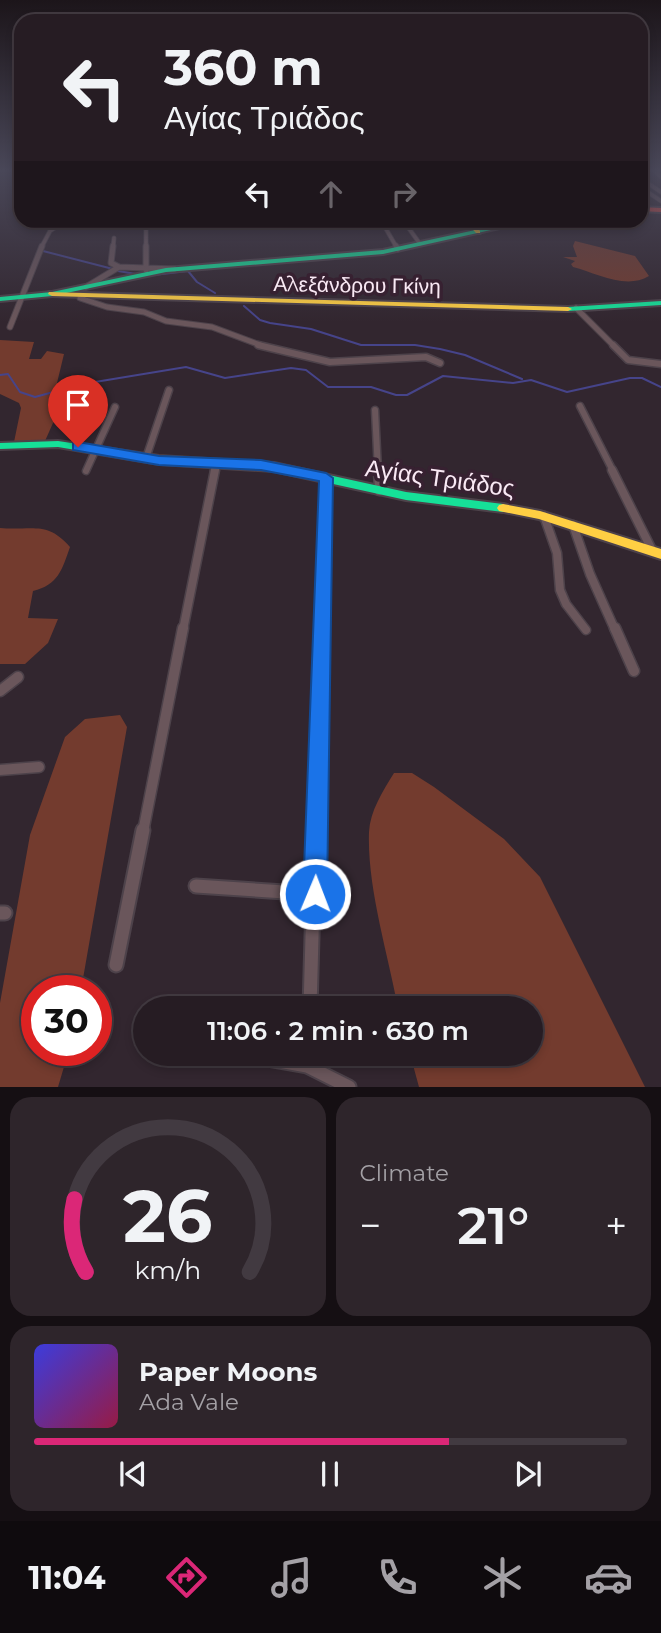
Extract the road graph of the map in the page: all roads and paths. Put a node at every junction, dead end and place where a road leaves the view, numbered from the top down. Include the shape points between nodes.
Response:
1 (55, 228) edge
2 (146, 228) edge
3 (386, 228) edge
4 (409, 228) edge
5 (474, 228) edge
6 (496, 228) edge
7 (478, 232) junction
8 (114, 238) dead end
9 (420, 244) junction
10 (398, 249) junction
11 (115, 269) junction
12 (143, 272) junction
13 (83, 292) junction
14 (21, 298) junction
15 (0, 299) edge
16 (661, 303) edge
17 (576, 308) junction
18 (10, 327) dead end
19 (440, 363) dead end
20 (661, 364) edge
21 (169, 390) dead end
22 (580, 406) dead end
23 (116, 407) dead end
24 (376, 410) dead end
25 (0, 446) edge
26 (97, 449) junction
27 (146, 458) junction
28 (216, 463) junction
29 (86, 472) dead end
30 (326, 478) junction
31 (379, 491) junction
32 (544, 516) junction
33 (573, 525) junction
34 (657, 553) edge
35 (586, 630) dead end
36 (634, 671) dead end
37 (18, 677) dead end
38 (0, 691) edge
39 (38, 767) dead end
40 (0, 770) edge
41 (196, 886) dead end
42 (315, 894) junction
43 (116, 965) dead end
44 (311, 996) edge
45 (317, 1066) edge
46 (349, 1087) edge

1 - 14 street via 45,239
2 - 12 street
3 - 10 street
4 - 9 street
5 - 7 street
6 - 7 street
7 - 9 street
8 - 11 street via 111,263
9 - 10 street
10 - 12 street
11 - 12 street
11 - 13 street
12 - 13 street
13 - 14 street, Αλεξάνδρου Γκίνη
13 - 17 street, Αλεξάνδρου Γκίνη
13 - 19 street via 107,307 212,327 270,349 330,362 426,357
14 - 15 street, Αλεξάνδρου Γκίνη
14 - 18 street
16 - 17 street, Αλεξάνδρου Γκίνη
17 - 20 street via 628,360
21 - 27 street
22 - 34 street
23 - 26 street
24 - 31 street
25 - 26 street, Αγίας Τριάδος via 58,444
26 - 27 street, Αγίας Τριάδος
26 - 29 street
27 - 28 street, Αγίας Τριάδος
28 - 30 street, Αγίας Τριάδος via 274,467
28 - 43 street
30 - 31 street, Αγίας Τριάδος
30 - 42 street
31 - 32 street, Αγίας Τριάδος
32 - 33 street, Αγίας Τριάδος
32 - 35 street via 557,553 560,590
33 - 34 street, Αγίας Τριάδος
33 - 36 street via 590,575
37 - 38 street
39 - 40 street
41 - 42 street
42 - 44 street
45 - 46 street

